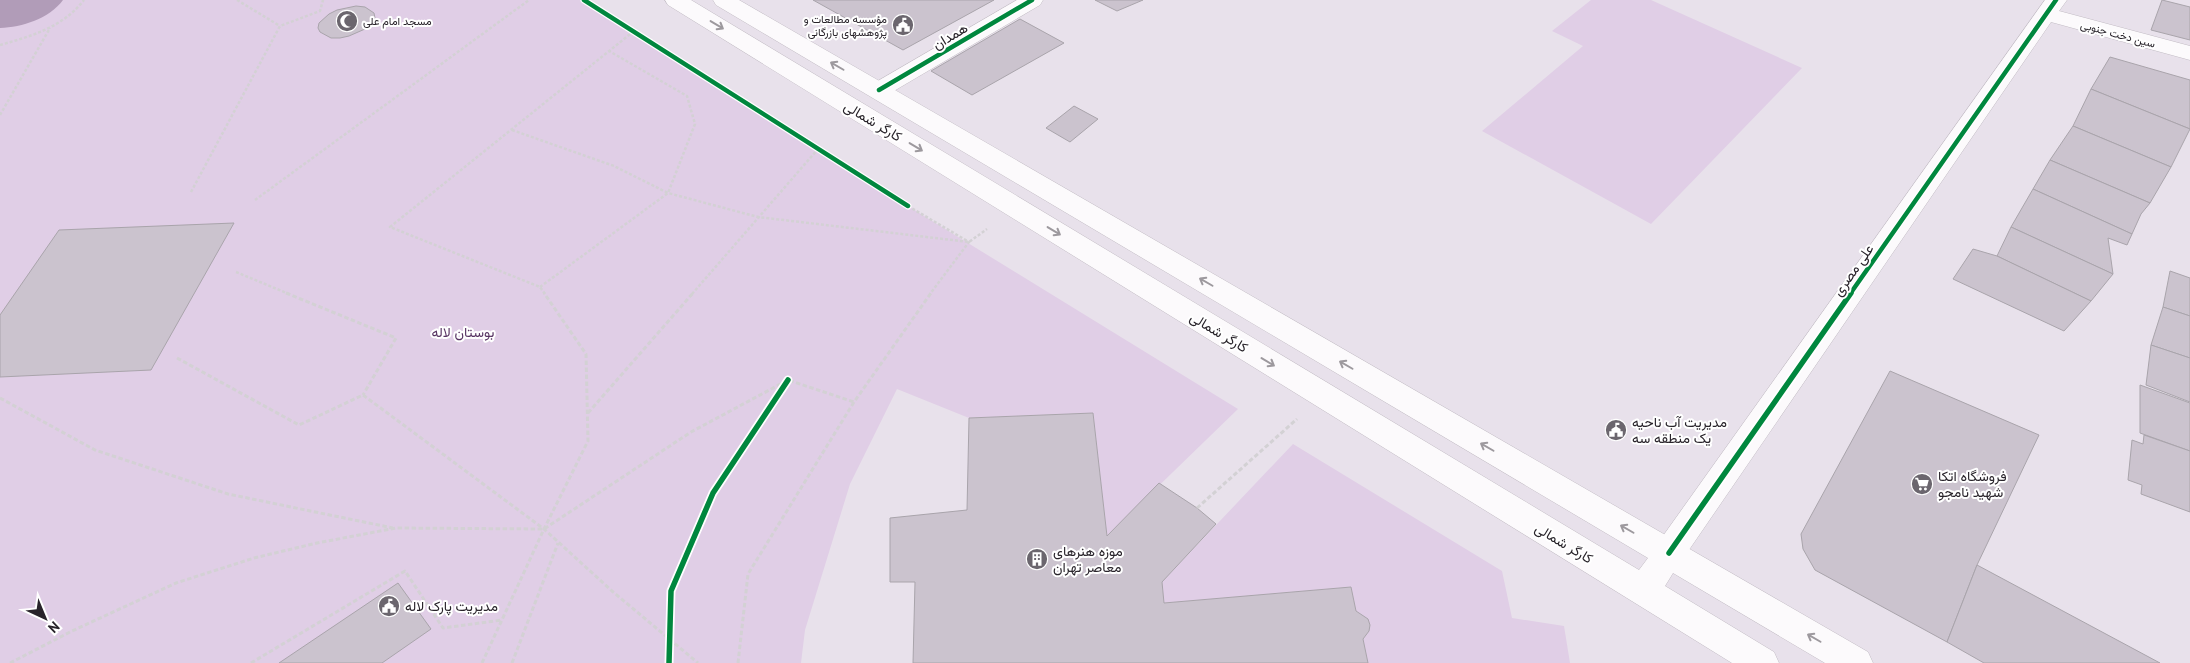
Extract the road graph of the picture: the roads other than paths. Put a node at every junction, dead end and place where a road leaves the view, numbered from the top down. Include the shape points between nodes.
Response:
1 (676, 0) edge
2 (724, 0) edge
3 (1032, 0) edge
4 (2051, 7) edge
5 (2190, 53) edge
6 (879, 90) junction
7 (851, 107) junction
8 (1669, 553) junction
9 (1643, 592) junction
10 (1762, 663) edge
11 (1856, 663) edge

1 -> 7 main road, کارگر شمالی
6 -> 2 main road
3 - 6 main road, همدان
4 - 5 main road, سین دخت جنوبی
4 - 8 main road, علی مصری
6 - 7 main road, همدان
8 -> 6 main road
7 -> 9 main road, کارگر شمالی
8 - 9 main road, علی مصری
11 -> 8 main road
9 - 10 main road, کارگر شمالی

